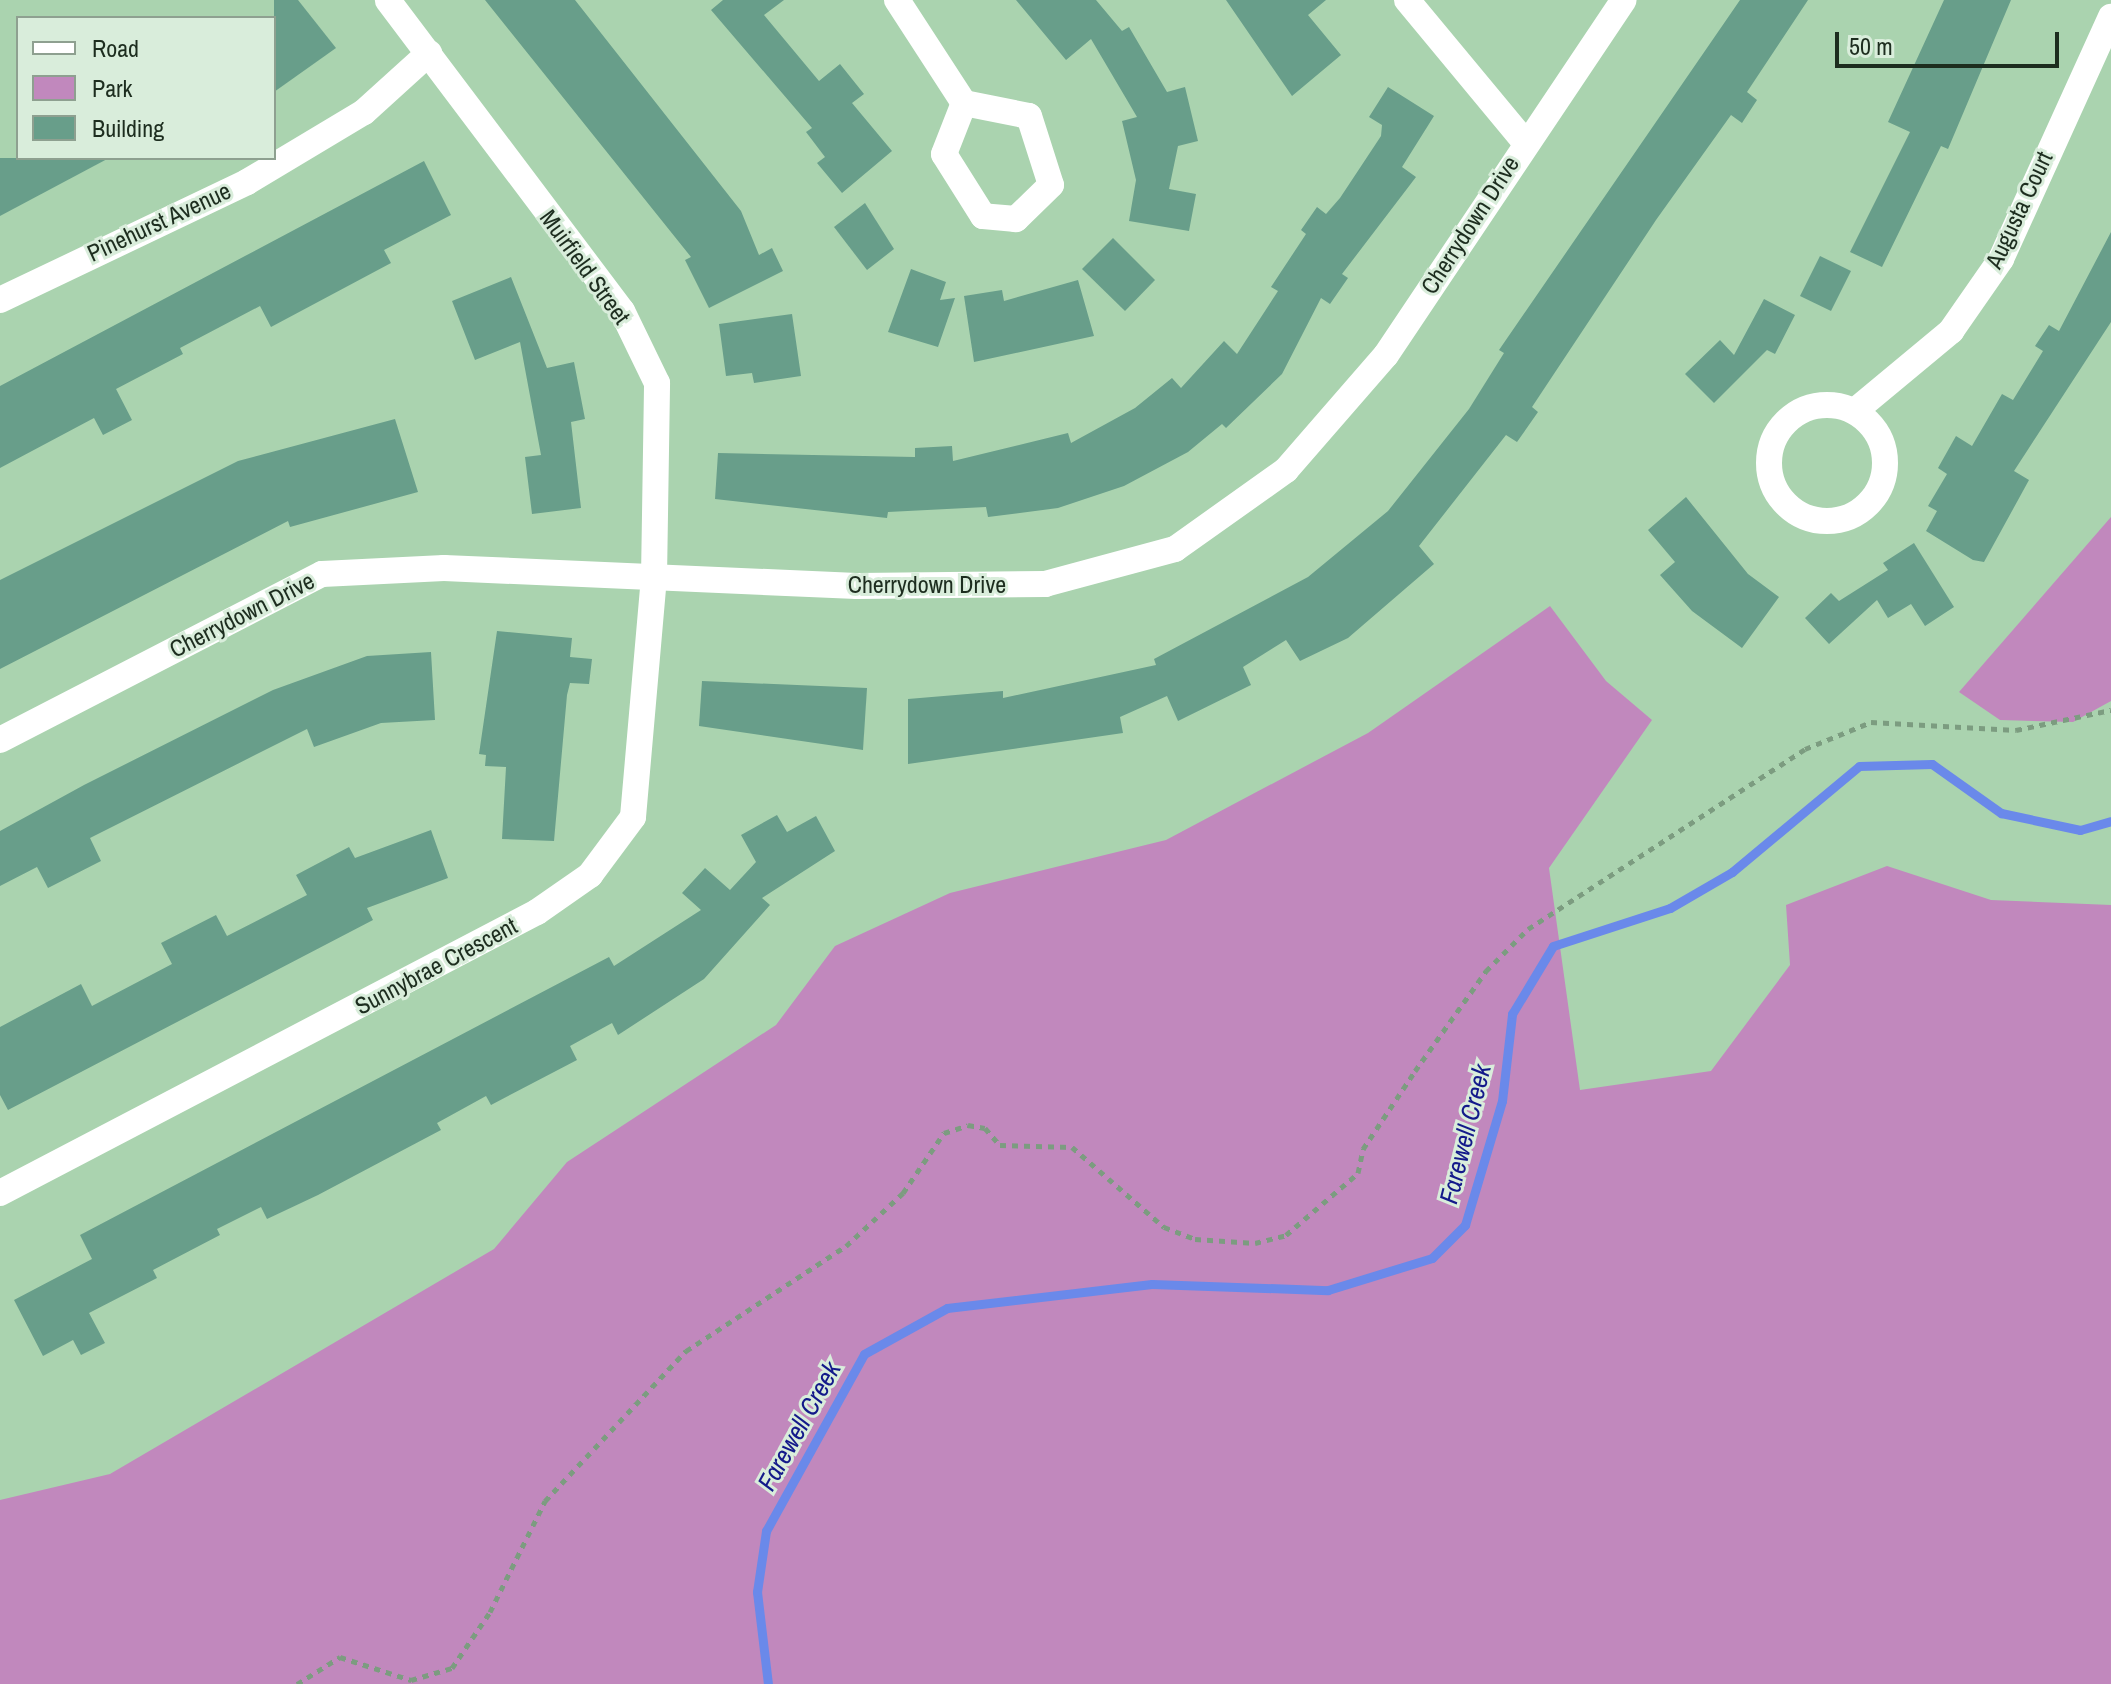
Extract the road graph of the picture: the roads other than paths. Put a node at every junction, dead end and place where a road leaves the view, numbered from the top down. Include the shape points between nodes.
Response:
1 (388, 0) edge
2 (897, 0) edge
3 (1407, 0) edge
4 (1624, 0) edge
5 (2111, 17) edge
6 (429, 53) junction
7 (964, 103) junction
8 (1525, 142) junction
9 (0, 300) edge
10 (1856, 410) junction
11 (654, 578) junction
12 (0, 740) edge
13 (0, 1193) edge

1 - 6 street, Muirfield Street
2 - 7 street
3 - 8 street
4 - 8 street, Cherrydown Drive
5 - 10 street, Augusta Court via 2001,259 1951,331
6 - 9 street, Pinehurst Avenue via 364,112 247,182
6 - 11 street, Muirfield Street via 622,311 657,383
7 - 7 street via 944,154 983,216 1016,219 1051,185 1029,116
8 - 11 street, Cherrydown Drive via 1386,355 1286,470 1175,549 1045,584
10 - 10 street via 1814,406 1782,426 1768,461 1779,497 1793,511 1829,522 1865,508 1877,493 1885,456
11 - 12 street, Cherrydown Drive via 444,568 322,574
11 - 13 street, Sunnybrae Crescent via 633,817 590,875 537,912

